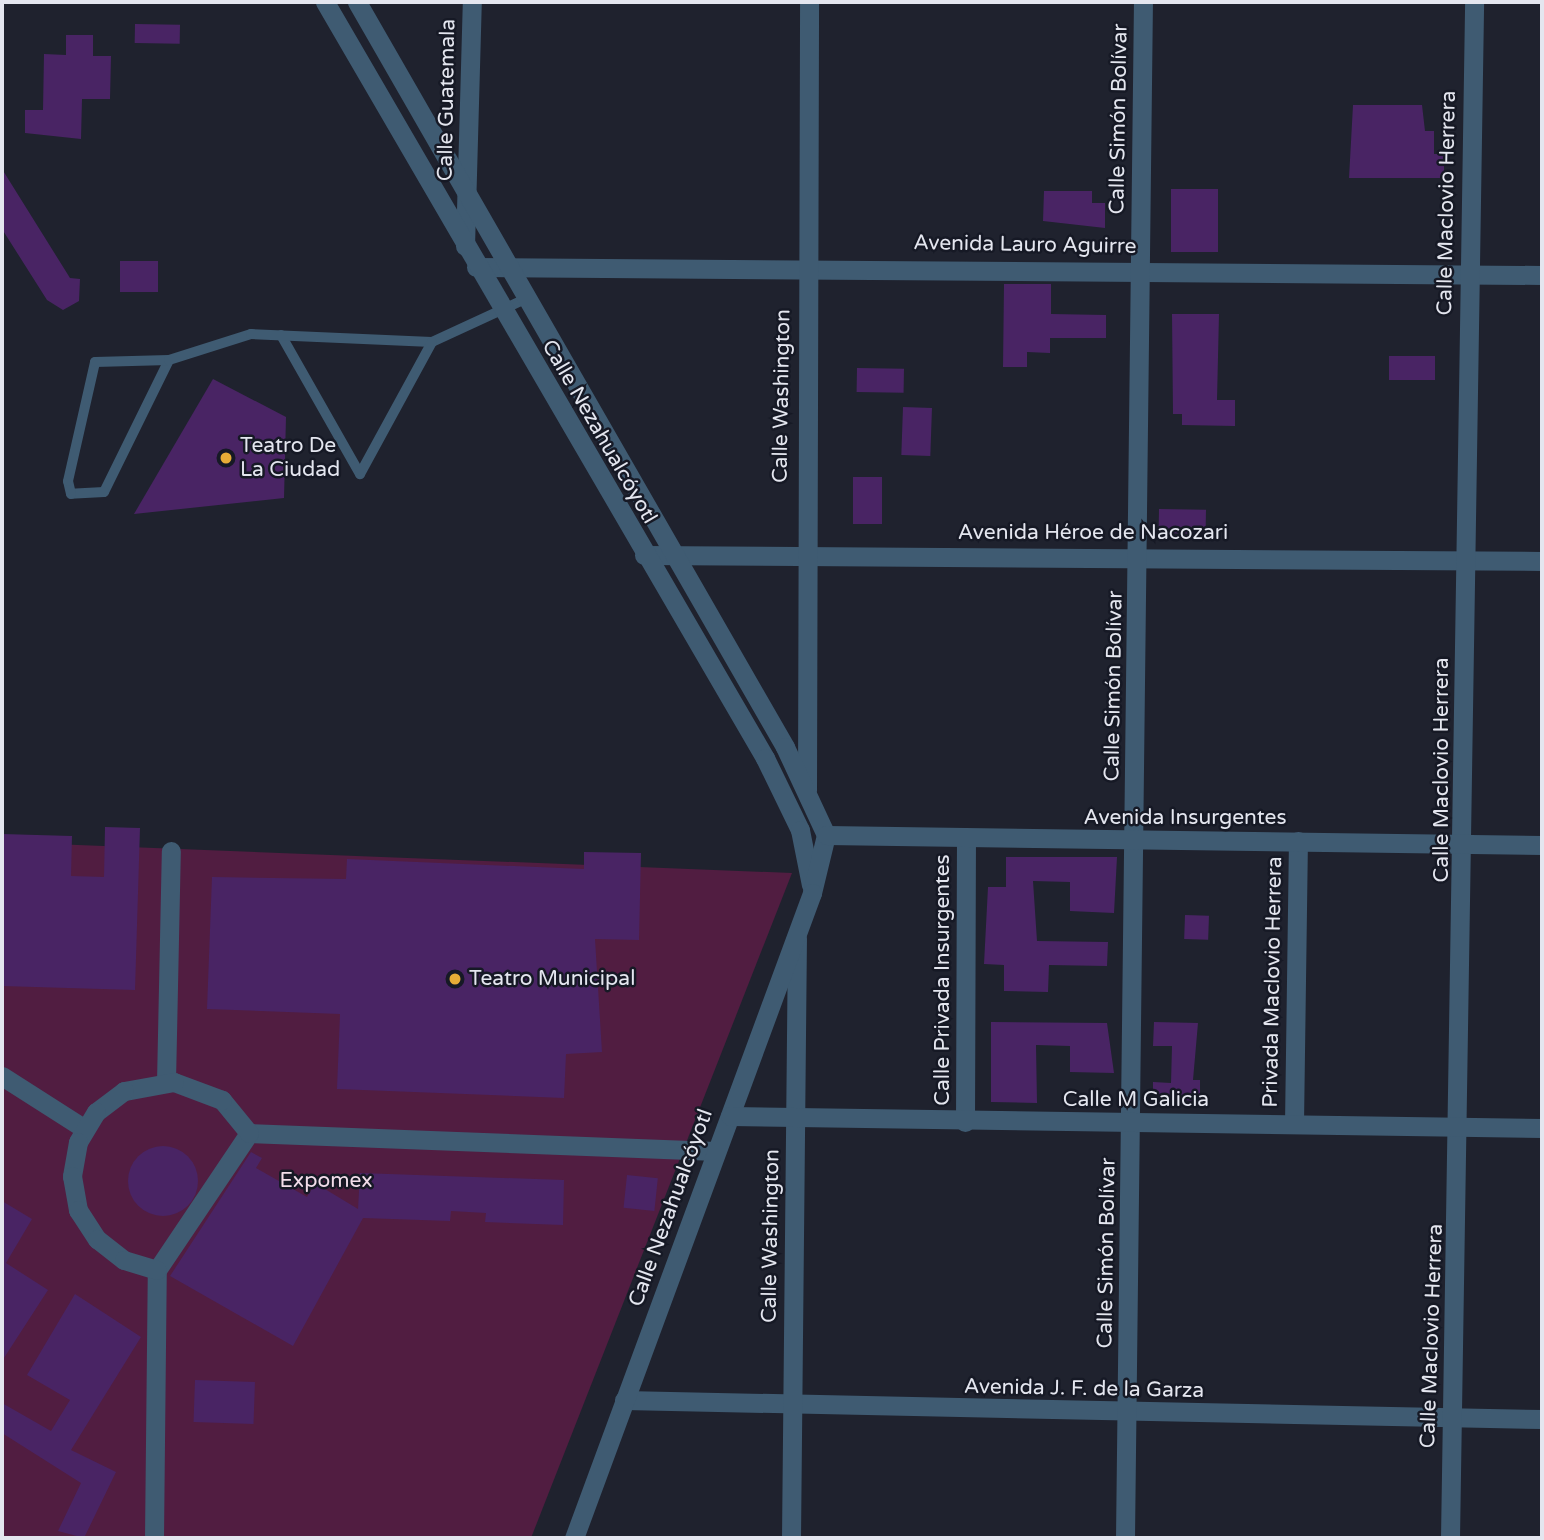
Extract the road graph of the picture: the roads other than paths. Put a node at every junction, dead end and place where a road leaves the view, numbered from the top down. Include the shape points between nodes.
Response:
1 (325, 2) edge
2 (357, 2) edge
3 (472, 2) edge
4 (809, 2) edge
5 (1143, 2) edge
6 (1474, 2) edge
7 (468, 199) junction
8 (465, 246) junction
9 (807, 265) junction
10 (476, 267) junction
11 (506, 267) junction
12 (1140, 269) junction
13 (1468, 275) junction
14 (1542, 275) edge
15 (525, 299) junction
16 (501, 310) junction
17 (281, 335) junction
18 (432, 342) junction
19 (169, 360) junction
20 (673, 554) junction
21 (803, 554) junction
22 (644, 555) junction
23 (1139, 555) junction
24 (1466, 560) junction
25 (1542, 561) edge
26 (807, 790) junction
27 (786, 800) junction
28 (827, 835) junction
29 (966, 839) junction
30 (1134, 840) junction
31 (1298, 841) junction
32 (1464, 845) junction
33 (1542, 845) edge
34 (171, 851) dead end
35 (812, 893) junction
36 (797, 934) junction
37 (2, 1076) edge
38 (166, 1082) junction
39 (730, 1116) junction
40 (795, 1117) junction
41 (965, 1122) junction
42 (1132, 1123) junction
43 (1294, 1124) junction
44 (1460, 1126) junction
45 (1542, 1128) edge
46 (85, 1129) junction
47 (249, 1133) junction
48 (716, 1151) junction
49 (157, 1270) junction
50 (624, 1400) junction
51 (792, 1406) junction
52 (1128, 1412) junction
53 (1452, 1418) junction
54 (1542, 1419) edge
55 (154, 1538) edge
56 (574, 1538) edge
57 (791, 1538) edge
58 (1125, 1538) edge
59 (1450, 1538) edge

1 - 8 street, Calle Nezahualcóyotl
2 - 7 street, Calle Nezahualcóyotl
3 - 7 street, Calle Guatemala
4 - 9 street, Calle Washington
5 - 12 street, Calle Simón Bolívar
6 - 13 street, Calle Maclovio Herrera
7 - 8 street, Calle Guatemala
7 - 11 street, Calle Nezahualcóyotl
8 - 10 street, Calle Nezahualcóyotl
9 - 11 street, Avenida Lauro Aguirre
9 - 12 street, Avenida Lauro Aguirre
9 - 21 street, Calle Washington
10 - 11 street, Avenida Lauro Aguirre
10 - 16 street, Calle Nezahualcóyotl
11 - 15 street, Calle Nezahualcóyotl
12 - 13 street, Avenida Lauro Aguirre
12 - 23 street, Calle Simón Bolívar
13 - 14 street, Avenida Lauro Aguirre
13 - 24 street, Calle Maclovio Herrera
15 - 16 lane
15 - 20 street, Calle Nezahualcóyotl
16 - 18 lane
16 - 22 street, Calle Nezahualcóyotl
17 - 18 lane
17 - 18 lane via 360,474
17 - 19 lane via 235,336
19 - 19 lane via 103,359 92,366 68,481 71,494 104,492
20 - 21 street, Avenida Héroe de Nacozari
20 - 22 street, Avenida Héroe de Nacozari
20 - 26 street, Calle Nezahualcóyotl
21 - 23 street, Avenida Héroe de Nacozari
21 - 26 street, Calle Washington
22 - 27 street, Calle Nezahualcóyotl
23 - 24 street, Avenida Héroe de Nacozari
23 - 30 street, Calle Simón Bolívar
24 - 25 street, Avenida Héroe de Nacozari
24 - 32 street, Calle Maclovio Herrera
26 - 28 street, Calle Nezahualcóyotl
27 - 28 street
27 - 35 street, Calle Nezahualcóyotl via 800,830
28 - 29 street, Avenida Insurgentes
28 - 35 street, Calle Nezahualcóyotl
29 - 30 street, Avenida Insurgentes
29 - 41 street, Calle Privada Insurgentes
30 - 31 street, Avenida Insurgentes
30 - 42 street, Calle Simón Bolívar
31 - 32 street, Avenida Insurgentes
31 - 43 street, Privada Maclovio Herrera
32 - 33 street, Avenida Insurgentes
32 - 44 street, Calle Maclovio Herrera
34 - 38 street
35 - 36 street, Calle Nezahualcóyotl
36 - 39 street, Calle Nezahualcóyotl
36 - 40 street, Calle Washington
37 - 46 street
38 - 46 street via 124,1091
38 - 47 street via 208,1091 235,1112
39 - 40 street, Calle M Galicia
39 - 48 street, Calle Nezahualcóyotl
40 - 41 street, Calle M Galicia
40 - 51 street, Calle Washington
41 - 42 street, Calle M Galicia
42 - 43 street, Calle M Galicia
42 - 52 street, Calle Simón Bolívar
43 - 44 street, Calle M Galicia
44 - 45 street, Calle M Galicia
44 - 53 street, Calle Maclovio Herrera
46 - 49 street via 72,1176 86,1225 109,1251
47 - 48 street
47 - 49 street
48 - 50 street, Calle Nezahualcóyotl
49 - 55 street
50 - 51 street, Avenida J. F. de la Garza
50 - 56 street, Calle Nezahualcóyotl
51 - 52 street, Avenida J. F. de la Garza
51 - 57 street, Calle Washington
52 - 53 street, Avenida J. F. de la Garza
52 - 58 street, Calle Simón Bolívar
53 - 54 street, Avenida J. F. de la Garza
53 - 59 street, Calle Maclovio Herrera

